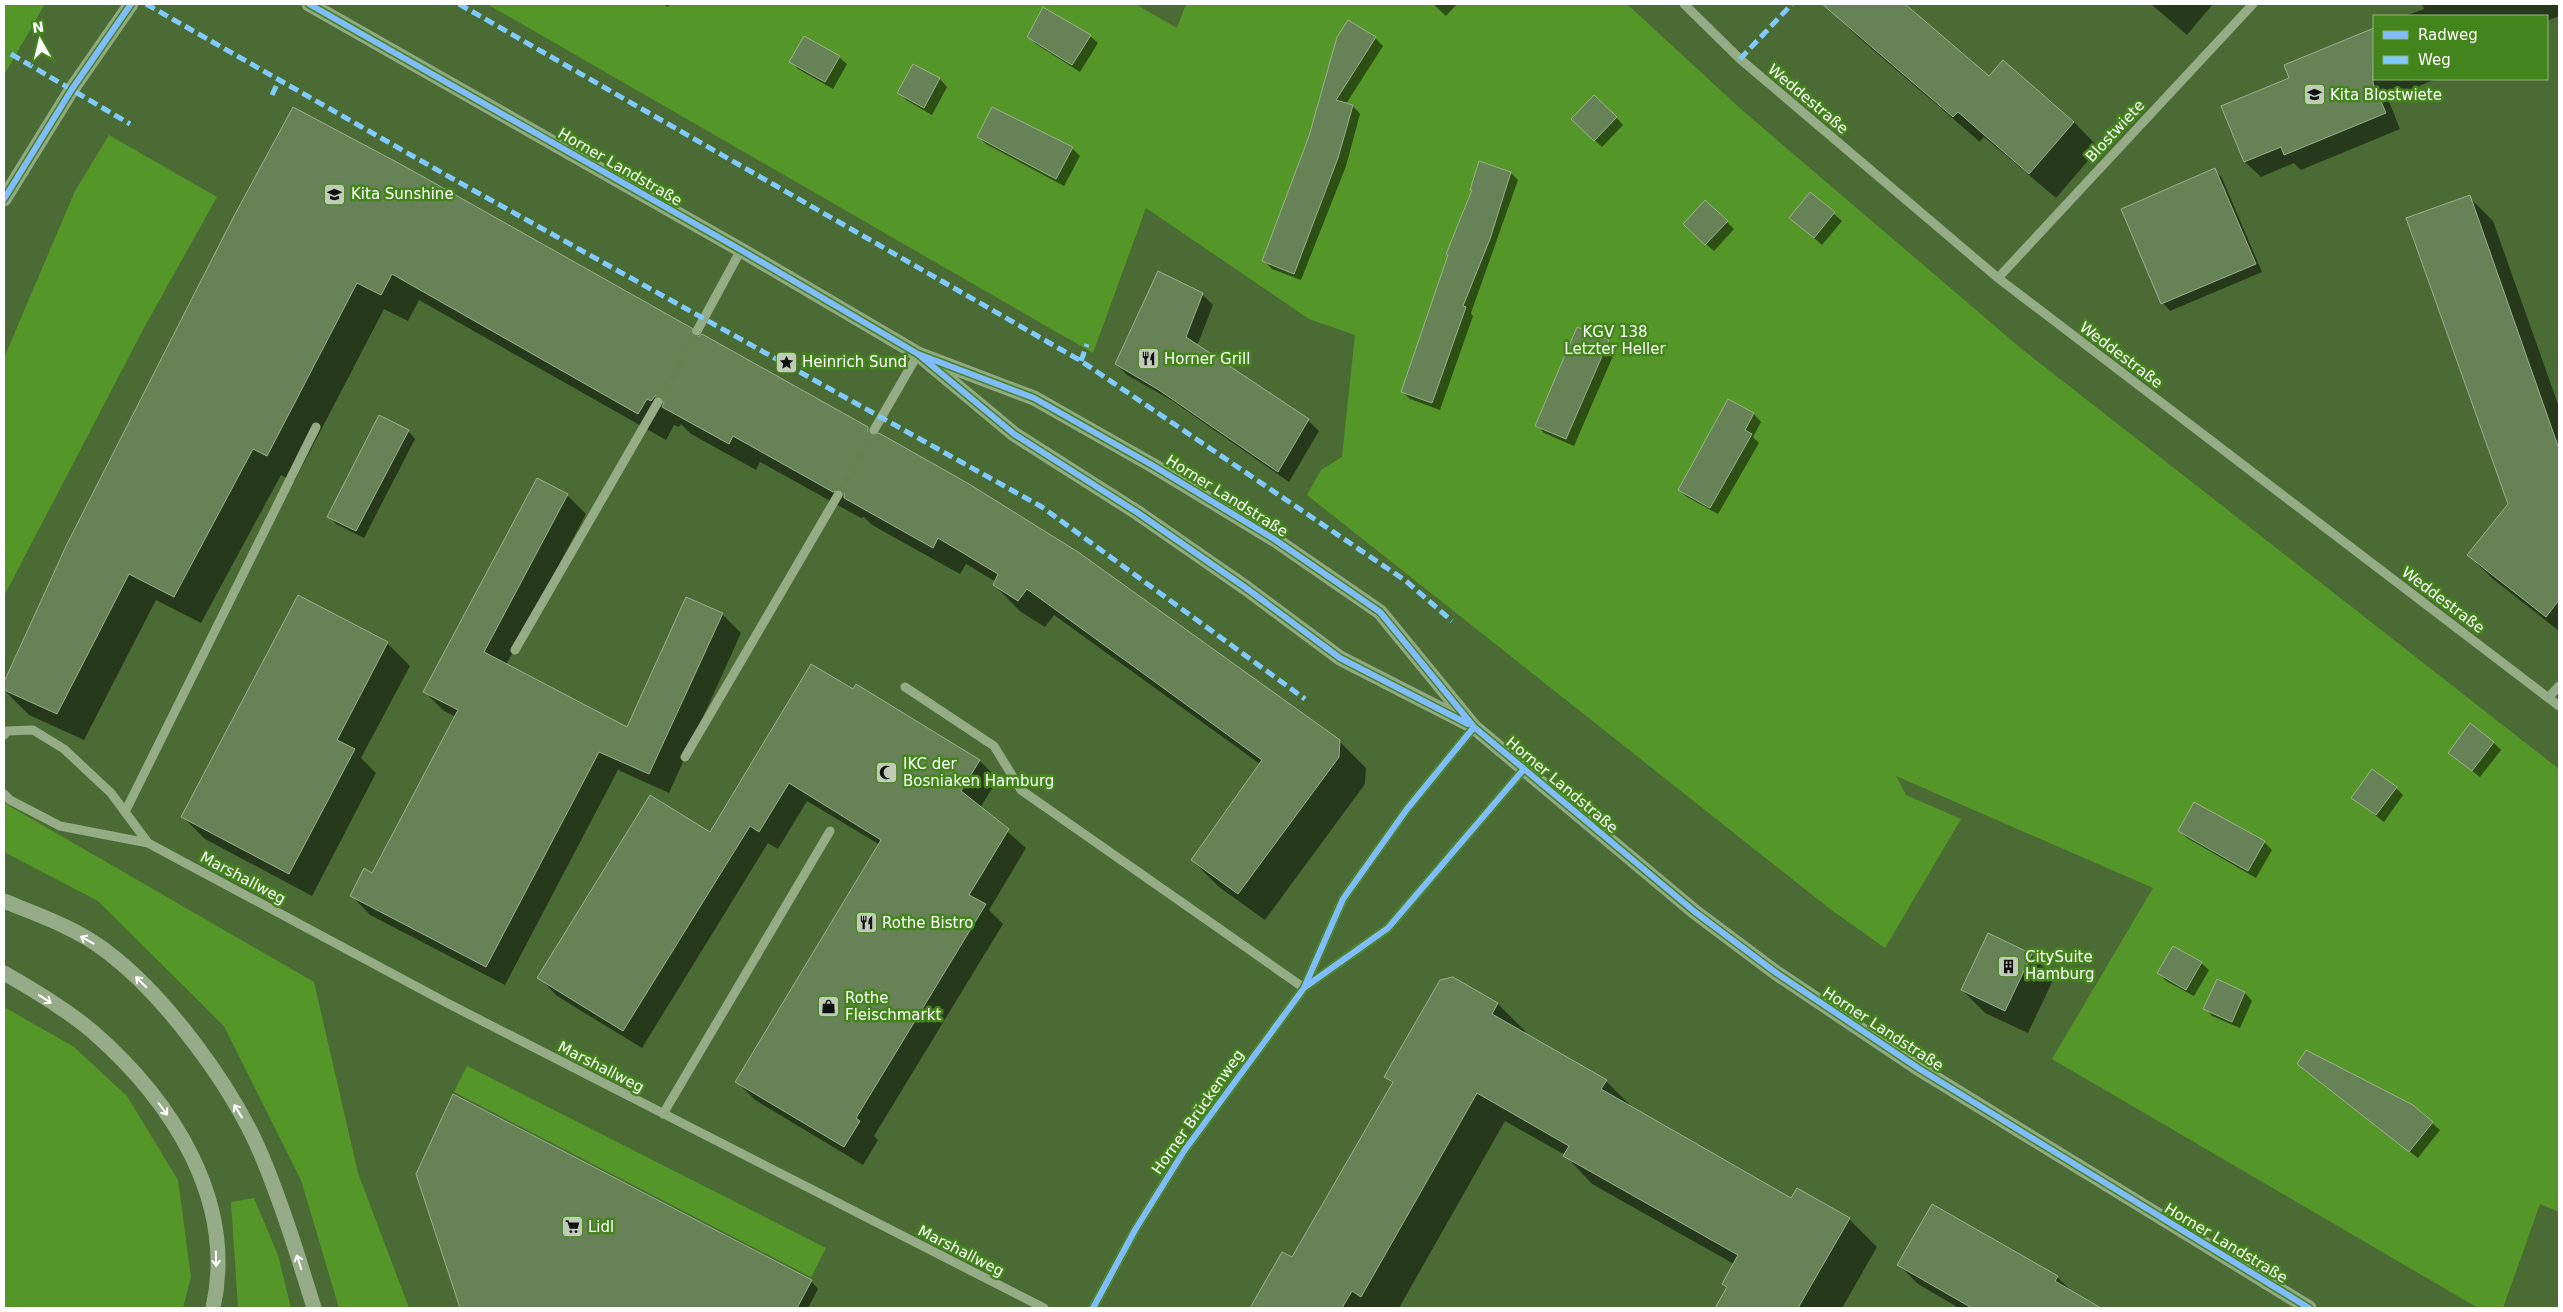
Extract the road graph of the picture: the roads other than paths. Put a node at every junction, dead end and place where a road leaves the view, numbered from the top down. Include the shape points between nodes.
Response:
1 (131, 4) edge
2 (309, 4) edge
3 (1684, 4) edge
4 (2252, 4) edge
5 (4, 199) edge
6 (741, 250) junction
7 (1998, 278) junction
8 (697, 331) tunnel mouth
9 (918, 354) junction
10 (658, 402) tunnel mouth
11 (316, 427) dead end
12 (874, 430) tunnel mouth
13 (838, 495) tunnel mouth
14 (515, 650) dead end
15 (2559, 686) edge
16 (905, 687) dead end
17 (2548, 698) junction
18 (2559, 706) edge
19 (1474, 727) junction
20 (4, 735) edge
21 (685, 757) dead end
22 (1524, 770) junction
23 (4, 794) edge
24 (125, 812) junction
25 (830, 831) dead end
26 (148, 843) junction
27 (4, 901) edge
28 (4, 974) edge
29 (1304, 988) junction
30 (663, 1114) junction
31 (212, 1308) edge
32 (314, 1308) edge
33 (1044, 1308) edge
34 (1093, 1308) edge
35 (2310, 1308) edge

1 - 5 main road via 72,89
2 - 6 main road, Horner Landstraße
3 - 7 street, Weddestraße via 1740,59
4 - 7 street, Blostwiete
6 - 8 street
6 - 9 main road, Horner Landstraße
7 - 17 street, Weddestraße
9 - 12 street
9 - 19 main road, Horner Landstraße via 1014,434 1138,513 1340,658
9 - 19 main road, Horner Landstraße via 1034,398 1274,539 1380,612
10 - 14 street
11 - 24 street
13 - 21 street
15 - 17 street
16 - 29 street via 994,746 1021,790
17 - 18 street, Weddestraße
19 - 22 main road, Horner Landstraße
19 - 29 street, Horner Brückenweg via 1407,809 1343,899
20 - 24 street, Marshallweg via 7,731 33,730 64,749 111,793
22 - 29 street, Horner Brückenweg via 1388,928
22 - 35 main road, Horner Landstraße via 1695,912 1775,972 1994,1116
23 - 26 street, Marshallweg via 60,826
24 - 26 street, Marshallweg
25 - 30 street
26 - 30 street, Marshallweg
32 -> 27 highway via 260,1152 243,1118 195,1046 148,988 104,949 39,915
28 -> 31 highway via 92,1032 131,1070 169,1116 206,1187 214,1219 217,1262
29 - 34 street, Horner Brückenweg via 1184,1151 1135,1230
30 - 33 street, Marshallweg

